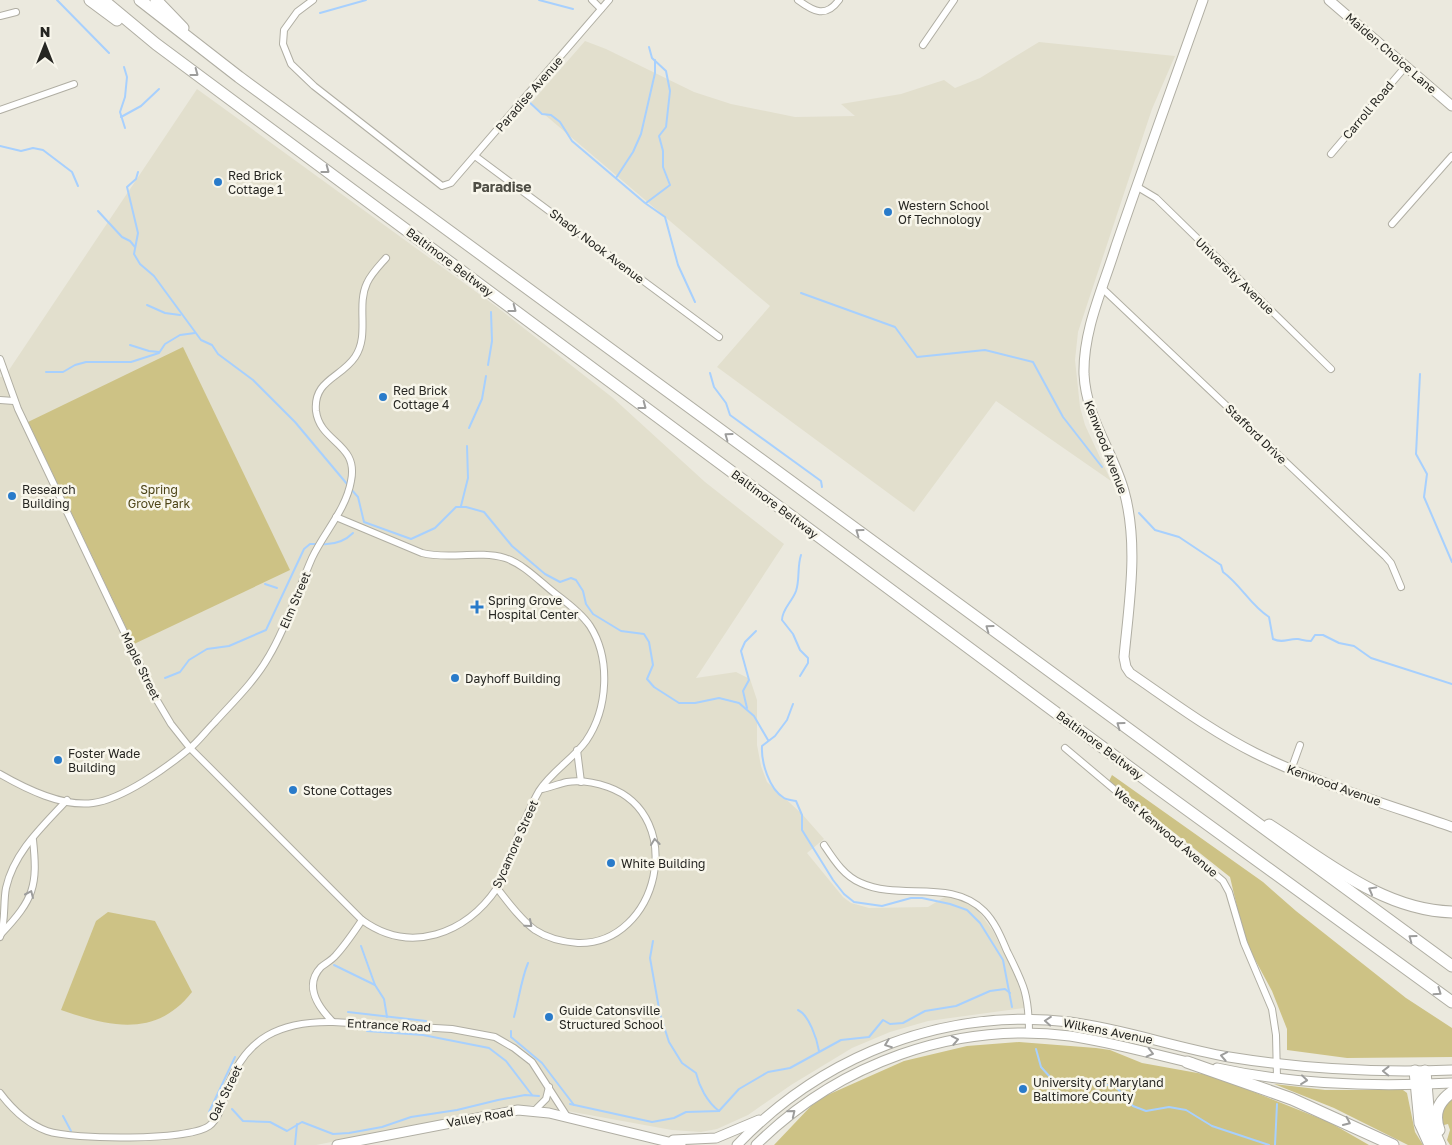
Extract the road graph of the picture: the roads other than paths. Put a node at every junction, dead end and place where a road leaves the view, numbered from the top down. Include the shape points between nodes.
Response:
1 (90, 0) edge
2 (103, 0) edge
3 (140, 0) edge
4 (156, 0) edge
5 (313, 0) edge
6 (592, 0) edge
7 (609, 0) edge
8 (798, 0) edge
9 (839, 0) edge
10 (954, 0) edge
11 (1203, 0) edge
12 (1329, 0) edge
13 (601, 9) junction
14 (16, 12) dead end
15 (0, 16) edge
16 (156, 44) junction
17 (923, 45) dead end
18 (199, 46) junction
19 (1406, 66) junction
20 (74, 84) dead end
21 (1452, 106) edge
22 (0, 110) edge
23 (1330, 154) dead end
24 (475, 156) junction
25 (1452, 156) edge
26 (1136, 186) junction
27 (1392, 224) dead end
28 (386, 258) dead end
29 (1102, 288) junction
30 (719, 337) dead end
31 (0, 359) edge
32 (1331, 369) dead end
33 (4, 371) junction
34 (0, 379) edge
35 (0, 400) edge
36 (14, 401) junction
37 (336, 517) junction
38 (1401, 587) dead end
39 (1300, 745) dead end
40 (190, 748) junction
41 (1065, 748) dead end
42 (577, 750) junction
43 (1174, 764) junction
44 (1291, 770) junction
45 (0, 774) edge
46 (581, 782) junction
47 (540, 789) junction
48 (67, 800) junction
49 (1452, 828) edge
50 (33, 840) junction
51 (824, 846) dead end
52 (496, 888) junction
53 (1452, 912) edge
54 (362, 920) junction
55 (1, 935) edge
56 (1452, 966) edge
57 (1452, 1002) edge
58 (1030, 1020) junction
59 (333, 1022) junction
60 (1030, 1034) junction
61 (1187, 1062) junction
62 (1278, 1064) junction
63 (1452, 1070) edge
64 (1420, 1071) junction
65 (1277, 1078) junction
66 (1452, 1083) edge
67 (1420, 1085) junction
68 (549, 1087) junction
69 (1452, 1092) edge
70 (0, 1093) edge
71 (534, 1111) junction
72 (766, 1116) junction
73 (568, 1118) junction
74 (652, 1139) junction
75 (338, 1145) edge
76 (668, 1145) edge
77 (680, 1145) edge
78 (737, 1145) edge
79 (756, 1145) edge
80 (1393, 1145) edge
81 (1430, 1145) edge
82 (1440, 1145) edge
83 (1447, 1145) edge

1 - 16 highway
2 - 16 highway, Baltimore Beltway
3 - 18 highway, Baltimore Beltway
4 - 18 highway
5 - 24 street, Paradise Avenue via 297,12 284,30 283,44 291,64 438,184 446,186
6 - 13 street
7 - 13 street, Paradise Avenue
8 - 9 street via 811,10 823,12 829,11
10 - 17 street
11 - 26 main road, Kenwood Avenue
12 - 19 main road, Maiden Choice Lane
13 - 24 street, Paradise Avenue
14 - 15 street
16 -> 57 highway, Baltimore Beltway via 1156,787
43 -> 18 highway, Baltimore Beltway
19 - 21 main road, Maiden Choice Lane
19 - 23 street, Carroll Road
20 - 22 street
24 - 30 street, Shady Nook Avenue
25 - 27 street
26 - 29 main road, Kenwood Avenue
26 - 32 street, University Avenue via 1156,198
28 - 37 street, Elm Street via 366,285 362,336 356,356 322,385 316,402 321,428 349,456 353,471 348,492
29 - 38 street, Stafford Drive via 1385,556
29 - 44 main road, Kenwood Avenue via 1088,336 1084,376 1094,422 1124,492 1131,528 1126,667 1130,673 1225,737
31 - 33 street, Maple Street
33 - 34 street
33 - 36 street, Maple Street
35 - 36 street
36 - 40 street, Maple Street via 155,697
37 - 40 street, Elm Street via 318,548 269,656
37 - 42 street, Sycamore Street via 399,545 436,556 504,558 525,570 580,614 589,625 601,652 603,685 598,717
39 - 44 street
40 - 48 street, Elm Street via 138,784 103,801
40 - 54 street, Maple Street
41 - 62 street, West Kenwood Avenue via 1223,881 1244,943 1269,998 1275,1022
42 - 46 street
42 - 47 street, Sycamore Street
53 -> 43 highway via 1415,907 1381,895
56 -> 43 highway, Baltimore Beltway
44 - 49 main road, Kenwood Avenue
45 - 48 street, Elm Street via 32,790
46 - 47 street
52 -> 46 street via 536,931 570,942 586,943 610,937 632,918 653,880 656,850 650,824 634,801 623,793 599,784
47 - 52 street, Sycamore Street
48 - 50 street
50 - 55 street via 24,847 6,887
55 -> 50 street via 24,907 35,882
51 - 58 street via 843,871 859,882 882,888 951,894 984,910 998,930 1026,989
52 - 54 street, Sycamore Street via 472,917 436,934 394,936
54 - 59 street, Entrance Road via 346,945 321,968 313,981 314,996
58 - 60 street
62 -> 58 main road, Wilkens Avenue via 1070,1022
58 -> 72 main road, Wilkens Avenue via 954,1025 898,1040 841,1065
59 - 68 street, Entrance Road via 483,1033 523,1054 539,1070
59 - 70 street, Oak Street via 297,1024 268,1034 256,1042 233,1073 210,1126 190,1133 98,1139 60,1135 26,1119
60 -> 61 main road, Wilkens Avenue via 1094,1040
79 -> 60 main road, Wilkens Avenue via 823,1090 872,1065 902,1053 956,1039
61 - 65 main road, Wilkens Avenue
61 -> 80 highway via 1292,1098
64 -> 62 main road, Wilkens Avenue
62 - 65 street, West Kenwood Avenue
63 - 64 main road, Wilkens Avenue
64 - 67 highway
65 -> 67 main road, Wilkens Avenue
66 - 67 main road, Wilkens Avenue
67 - 81 highway via 1420,1123
67 - 82 highway via 1429,1120
68 - 71 street via 546,1099
68 - 73 street, Entrance Road
69 - 83 highway via 1436,1112 1437,1124
71 - 73 main road, Valley Road
71 - 75 main road, Valley Road via 500,1113
72 - 74 main road via 716,1138
72 - 78 main road, Wilkens Avenue
73 - 74 main road, Valley Road
74 - 76 main road
74 - 77 main road, Valley Road

